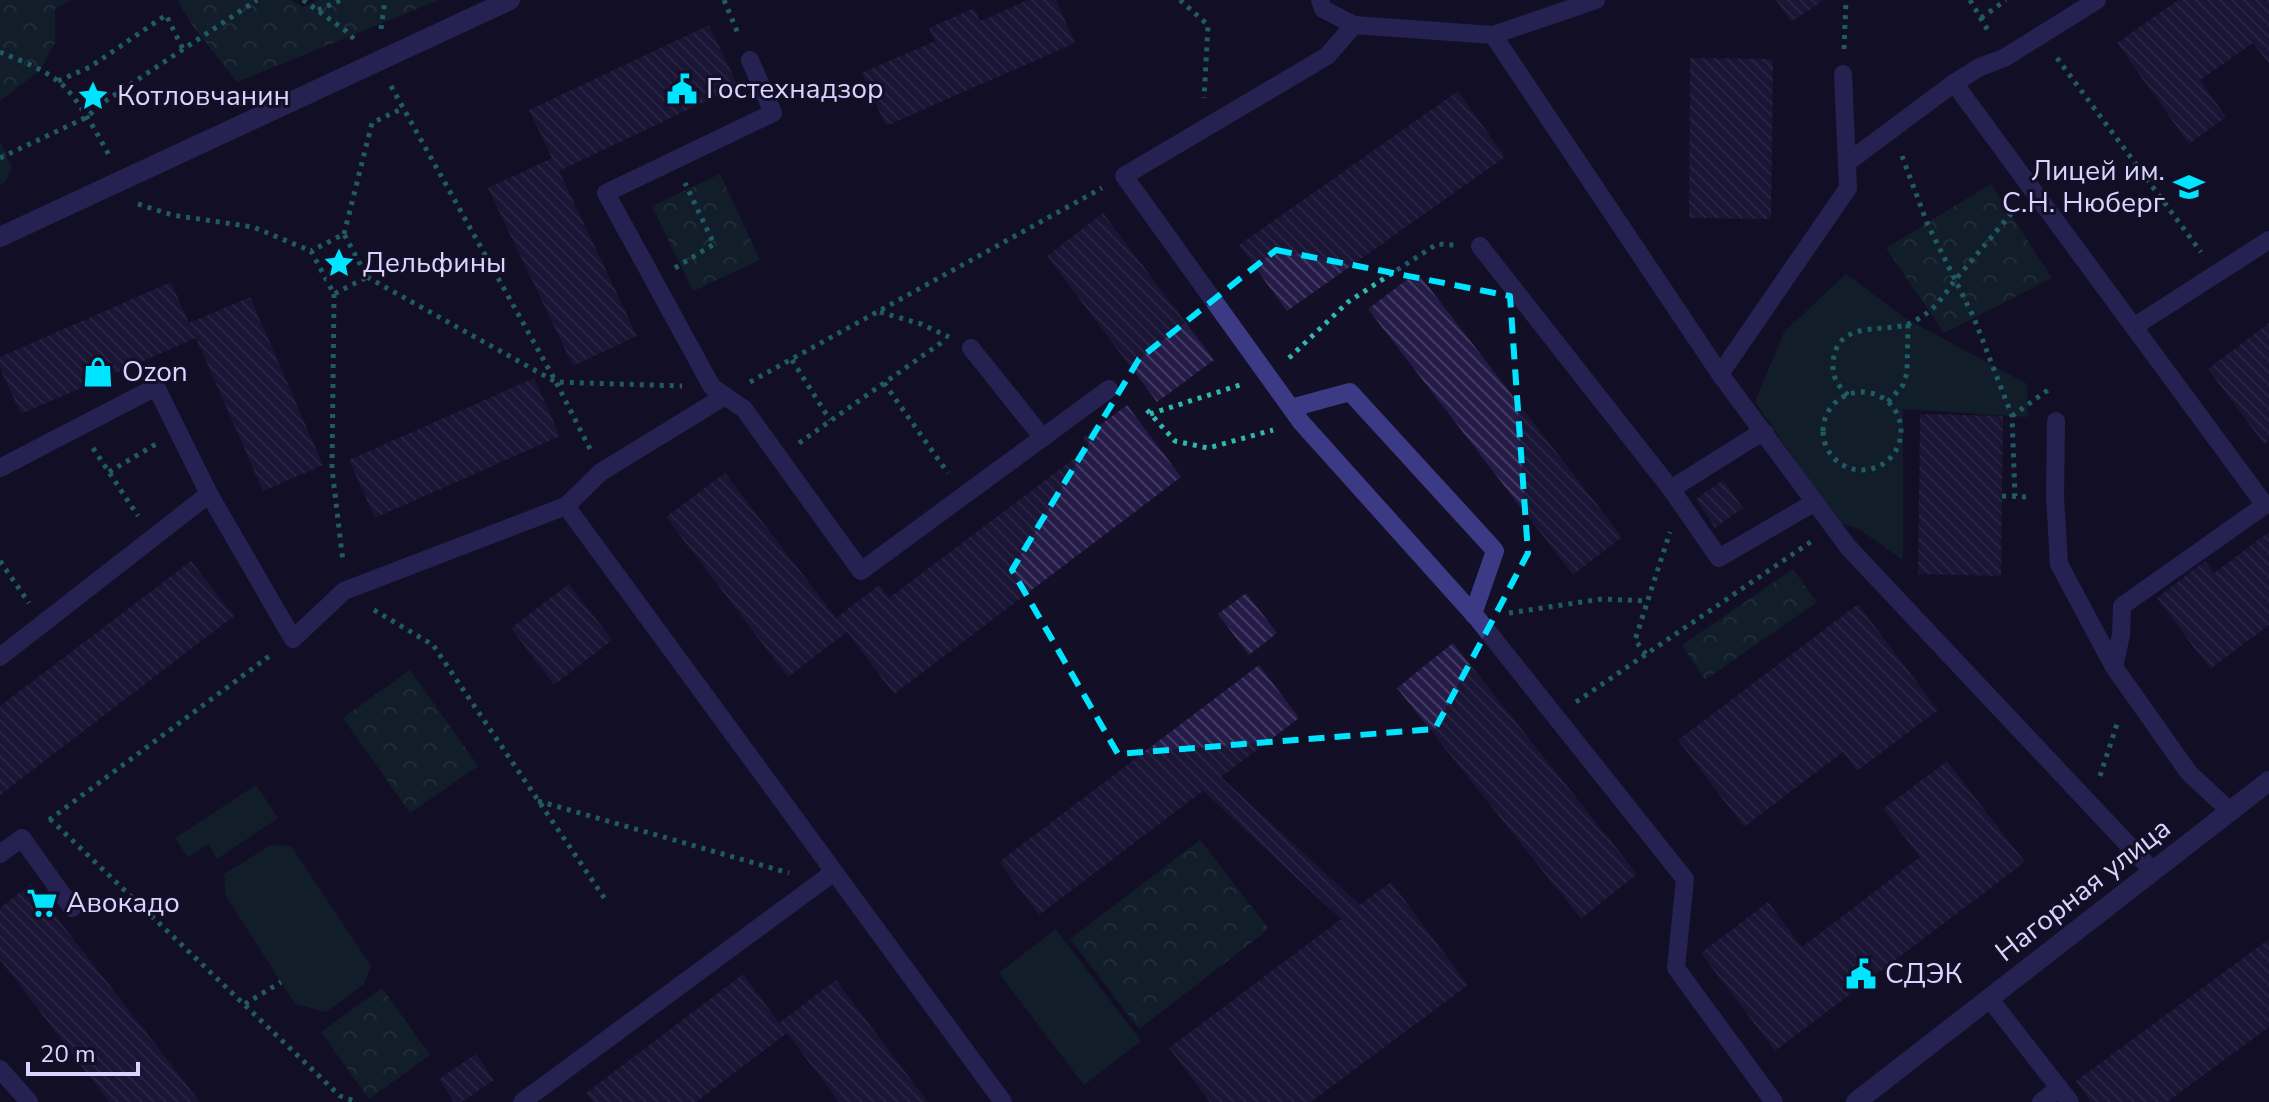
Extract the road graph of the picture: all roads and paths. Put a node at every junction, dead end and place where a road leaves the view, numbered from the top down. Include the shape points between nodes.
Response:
1 (257, 0) edge
2 (341, 0) edge
3 (510, 0) edge
4 (724, 0) edge
5 (1180, 0) edge
6 (1320, 0) edge
7 (1596, 0) edge
8 (1846, 0) edge
9 (1970, 0) edge
10 (2097, 0) edge
11 (2002, 1) edge
12 (317, 10) dead end
13 (1981, 18) junction
14 (1354, 25) junction
15 (1493, 35) junction
16 (2040, 35) junction
17 (183, 49) junction
18 (0, 52) edge
19 (2004, 58) junction
20 (750, 60) joint
21 (1205, 72) dead end
22 (1843, 74) joint
23 (58, 81) junction
24 (1954, 83) junction
25 (87, 117) junction
26 (1892, 129) junction
27 (0, 158) edge
28 (1848, 162) junction
29 (1124, 176) junction
30 (123, 180) junction
31 (688, 189) dead end
32 (2011, 214) dead end
33 (344, 234) junction
34 (0, 237) edge
35 (2269, 240) edge
36 (1480, 246) joint
37 (311, 251) junction
38 (680, 265) dead end
39 (2217, 273) junction
40 (367, 277) junction
41 (1955, 281) junction
42 (334, 294) junction
43 (878, 312) junction
44 (1908, 324) junction
45 (2135, 326) junction
46 (971, 348) dead end
47 (792, 360) junction
48 (1720, 374) junction
49 (1268, 377) junction
50 (556, 382) junction
51 (884, 383) junction
52 (1109, 389) dead end
53 (726, 390) junction
54 (1848, 395) junction
55 (1888, 402) junction
56 (1296, 415) junction
57 (830, 420) junction
58 (2056, 421) dead end
59 (79, 427) junction
60 (161, 432) dead end
61 (1765, 433) junction
62 (1043, 438) junction
63 (796, 445) dead end
64 (0, 468) edge
65 (109, 472) junction
66 (601, 472) junction
67 (951, 477) dead end
68 (209, 494) junction
69 (1676, 495) junction
70 (2015, 496) dead end
71 (1815, 502) junction
72 (566, 506) junction
73 (1833, 527) junction
74 (153, 538) junction
75 (0, 561) edge
76 (343, 562) dead end
77 (344, 591) junction
78 (1647, 601) junction
79 (1475, 616) junction
80 (43, 623) junction
81 (293, 639) junction
82 (1646, 654) junction
83 (0, 657) edge
84 (2114, 667) junction
85 (1555, 717) junction
86 (2118, 723) dead end
87 (2100, 777) dead end
88 (2269, 781) edge
89 (538, 801) junction
90 (2230, 811) junction
91 (50, 819) junction
92 (22, 838) junction
93 (0, 854) edge
94 (2153, 871) junction
95 (828, 877) junction
96 (605, 899) dead end
97 (72, 908) dead end
98 (281, 982) dead end
99 (1989, 998) junction
100 (245, 1004) junction
101 (0, 1069) edge
102 (2064, 1095) edge
103 (29, 1102) edge
104 (358, 1102) edge
105 (522, 1102) edge
106 (1003, 1102) edge
107 (1774, 1102) edge
108 (1856, 1102) edge
109 (2041, 1102) edge

1 - 17 path
2 - 12 path
3 - 30 street
4 - 20 path
5 - 21 path via 1208,25
6 - 14 lane via 1323,9
7 - 15 lane
8 - 22 path
9 - 13 path
10 - 16 lane
11 - 13 path
13 - 19 path
14 - 15 lane
14 - 29 lane via 1327,56
15 - 48 lane
16 - 19 lane
16 - 39 path
17 - 23 path via 166,15 90,67
17 - 25 path
18 - 23 path
19 - 24 lane
20 - 53 lane via 773,113 606,193
22 - 28 lane
23 - 25 path
24 - 26 lane
24 - 45 lane
25 - 27 path
25 - 30 path
26 - 28 lane
26 - 41 path
28 - 48 lane via 1848,188
29 - 43 path
29 - 49 lane
30 - 34 street
30 - 37 path via 135,203 172,215 253,227
31 - 38 path via 714,244
32 - 41 path
33 - 37 path
33 - 40 path
33 - 50 path via 372,123 403,108
35 - 39 lane
36 - 49 path via 1437,244 1348,302
36 - 69 lane
37 - 42 path
39 - 45 lane
40 - 42 path
40 - 50 path
41 - 44 path via 1929,312
41 - 70 path via 2012,416
42 - 76 path via 332,469
43 - 47 path
43 - 51 path via 949,337
44 - 54 path via 1860,329 1840,343 1834,377
44 - 55 path via 1907,373
45 - 84 lane via 2265,505 2122,606
46 - 62 lane
47 - 53 path
47 - 57 path
48 - 61 lane
49 - 56 lane
49 - 56 path via 1149,412 1175,441 1208,448
50 - 53 path
50 - 66 path
51 - 57 path
51 - 67 path
52 - 62 lane
53 - 62 lane via 861,571
53 - 66 lane
54 - 55 path via 1869,393
54 - 55 path via 1828,412 1824,439 1837,462 1849,468 1875,468 1896,451 1901,425
56 - 79 lane
56 - 79 lane via 1350,392 1490,545 1495,551
57 - 63 path
58 - 84 lane via 2059,564
59 - 64 lane
59 - 65 path
59 - 68 lane via 156,387
60 - 65 path via 157,443
61 - 69 lane
61 - 71 lane
65 - 74 path
66 - 72 lane
68 - 74 lane
68 - 81 lane
69 - 71 lane via 1719,558
69 - 78 path
71 - 73 lane
72 - 77 lane
72 - 95 lane
73 - 82 path
73 - 94 lane
74 - 80 lane
75 - 80 path
77 - 81 lane
77 - 89 path via 433,645
78 - 79 path via 1602,599
78 - 82 path via 1635,640
79 - 85 lane
80 - 83 lane
81 - 91 path
82 - 85 path
84 - 90 lane via 2189,773
85 - 107 lane via 1685,879 1676,968
86 - 87 path
88 - 90 street, Нагорная улица
89 - 95 path
89 - 96 path
90 - 94 street, Нагорная улица
91 - 92 path
91 - 100 path
92 - 93 lane
92 - 97 lane
94 - 99 street, Нагорная улица
95 - 105 lane
95 - 106 lane
98 - 100 path
99 - 102 lane
99 - 108 street, Нагорная улица
100 - 104 path via 340,1096
101 - 103 lane
102 - 109 lane

